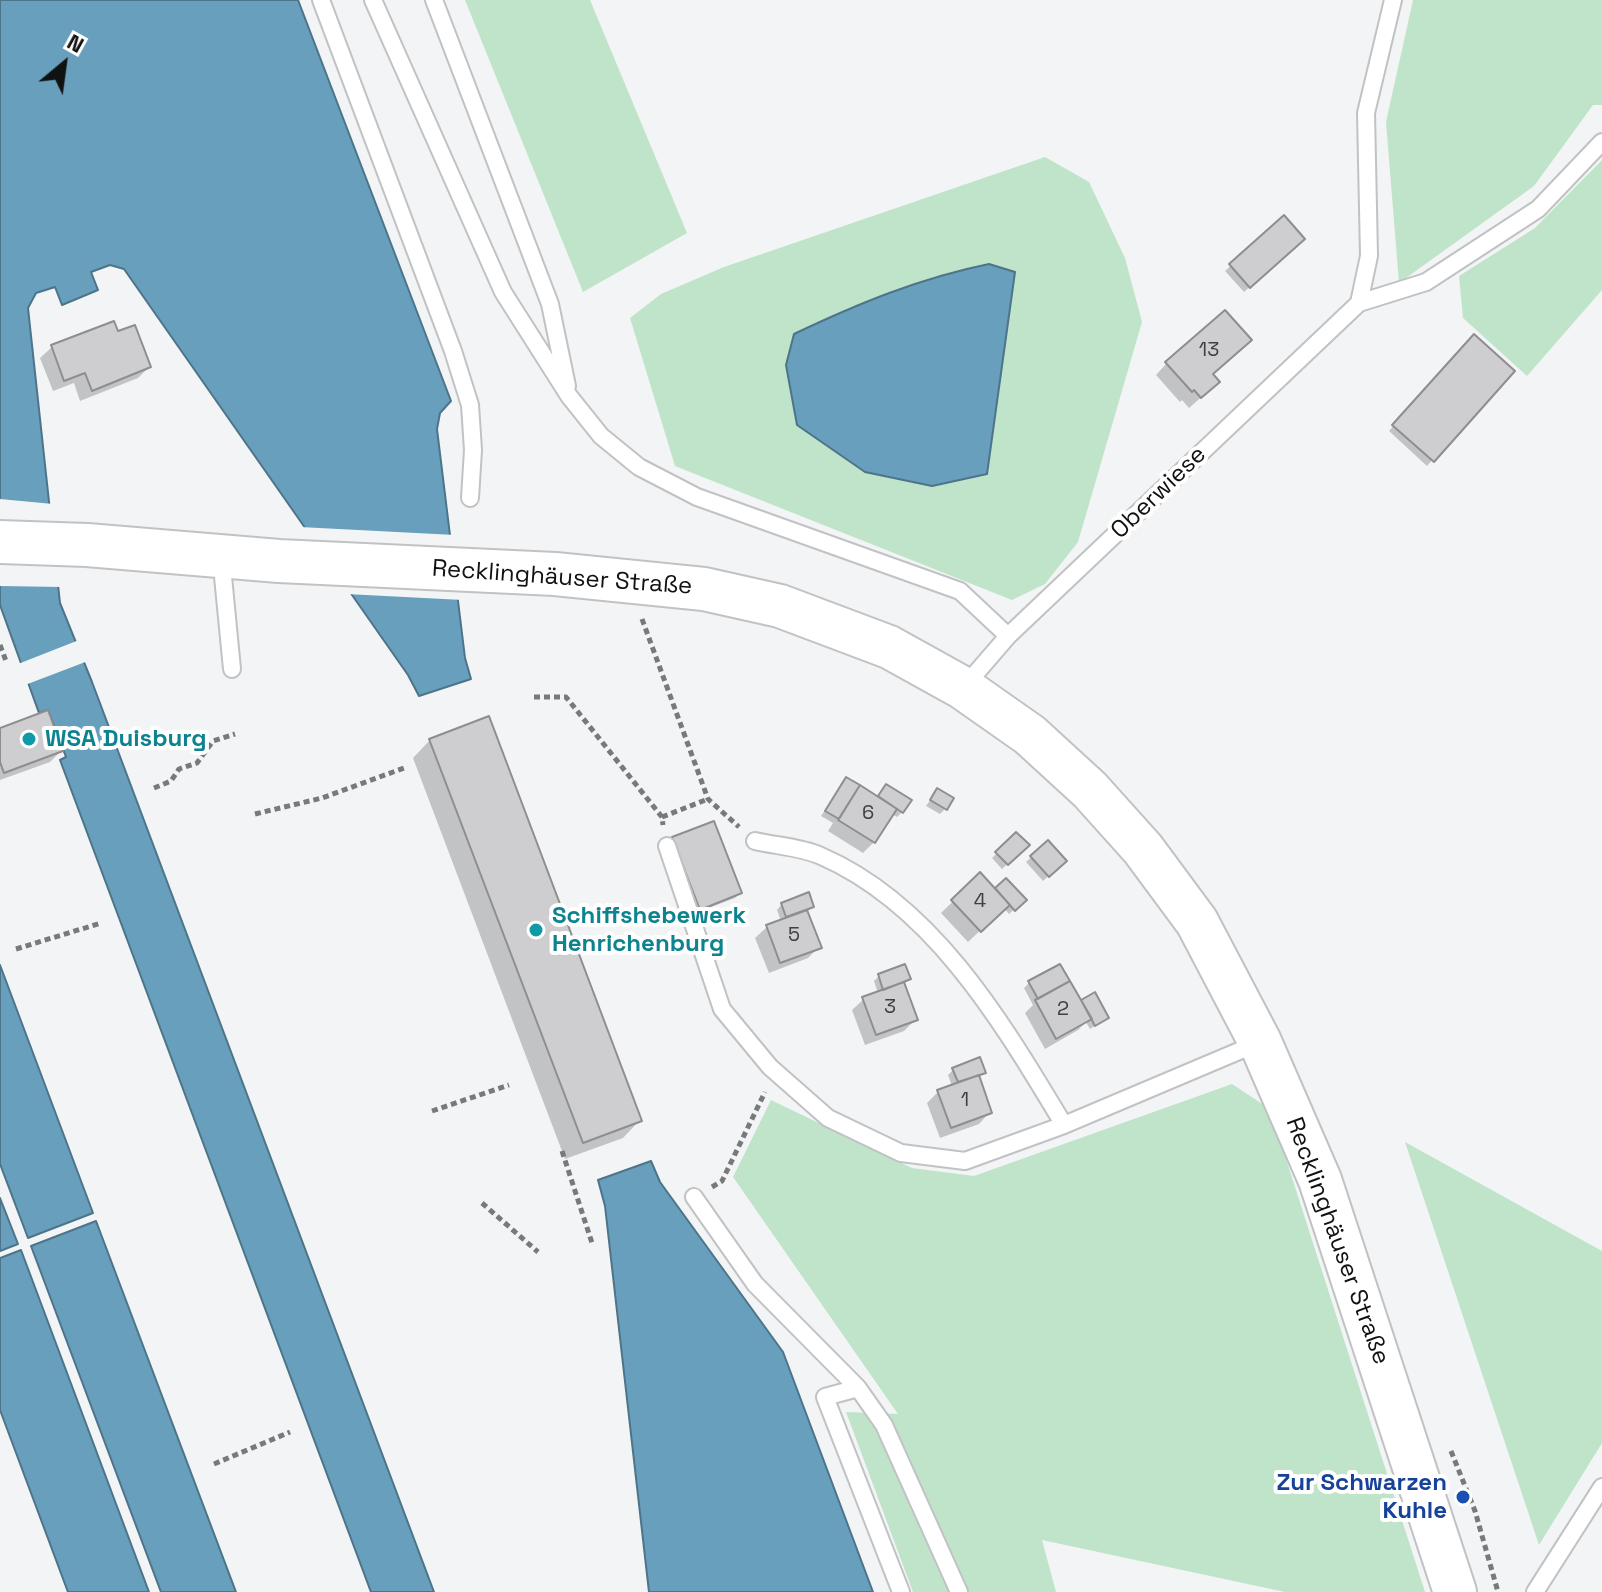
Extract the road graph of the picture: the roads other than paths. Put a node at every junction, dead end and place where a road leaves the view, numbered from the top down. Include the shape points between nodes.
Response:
1 (321, 0) edge
2 (373, 0) edge
3 (434, 0) edge
4 (1393, 0) edge
5 (1602, 142) edge
6 (1359, 303) junction
7 (569, 396) junction
8 (470, 498) dead end
9 (0, 542) edge
10 (221, 556) junction
11 (1008, 636) junction
12 (232, 669) dead end
13 (963, 688) junction
14 (755, 841) road end
15 (667, 846) road end
16 (1260, 1042) junction
17 (1064, 1125) junction
18 (694, 1197) dead end
19 (858, 1388) junction
20 (1602, 1487) edge
21 (901, 1592) edge
22 (959, 1592) edge
23 (1455, 1592) edge
24 (1535, 1592) edge

1 - 8 lane via 470,405
2 - 7 lane via 503,292
3 - 7 lane via 550,304
4 - 6 lane via 1366,113 1369,256
5 - 6 lane, Oberwiese via 1538,209 1426,282
6 - 11 lane, Oberwiese
7 - 11 lane via 601,436 639,467 697,497 960,591
9 - 10 main road, Recklinghäuser Straße
10 - 12 lane
10 - 13 main road, Recklinghäuser Straße via 599,577 704,589 780,606 889,647
11 - 13 lane, Oberwiese
13 - 16 main road, Recklinghäuser Straße via 1030,735 1143,849 1197,922
14 - 17 lane via 817,854 892,901 945,950 999,1019
15 - 17 lane via 722,1009 775,1072 828,1118 901,1153 965,1161
16 - 17 lane
16 - 23 main road, Recklinghäuser Straße via 1320,1180
18 - 19 lane via 755,1284
19 - 21 lane via 825,1397
19 - 22 lane via 884,1425
20 - 24 lane

